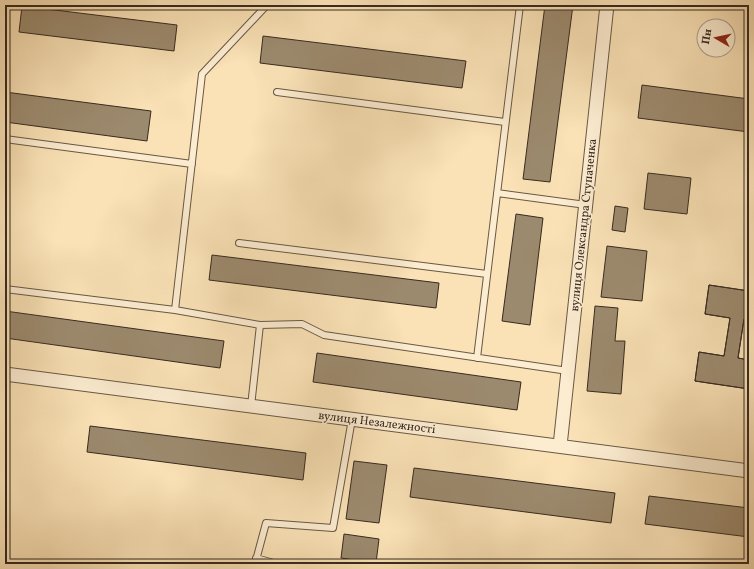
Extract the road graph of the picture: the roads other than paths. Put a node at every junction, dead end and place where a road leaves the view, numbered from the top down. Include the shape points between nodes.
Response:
1 (267, 5) edge
2 (520, 5) edge
3 (607, 5) edge
4 (277, 92) dead end
5 (506, 122) junction
6 (5, 139) edge
7 (192, 164) junction
8 (497, 193) junction
9 (586, 205) junction
10 (239, 243) dead end
11 (487, 274) junction
12 (5, 289) edge
13 (175, 310) junction
14 (260, 324) junction
15 (477, 358) junction
16 (568, 371) junction
17 (5, 374) edge
18 (251, 406) junction
19 (352, 419) junction
20 (560, 446) junction
21 (749, 471) edge
22 (256, 561) edge
23 (277, 564) edge

1 - 7 lane via 202,74
2 - 5 lane
3 - 9 street, вулиця Олександра Ступаченка
4 - 5 lane
5 - 8 lane
6 - 7 lane
7 - 13 lane
8 - 9 lane
8 - 11 lane
9 - 16 street, вулиця Олександра Ступаченка
10 - 11 lane
11 - 15 lane
12 - 13 lane
13 - 14 lane
14 - 15 lane via 302,324 324,335
14 - 18 lane
15 - 16 lane
16 - 20 street, вулиця Олександра Ступаченка
17 - 18 street, вулиця Незалежності
18 - 19 street, вулиця Незалежності
19 - 20 street, вулиця Незалежності
19 - 22 lane via 333,528 266,523
20 - 21 street, вулиця Незалежності
22 - 23 lane

